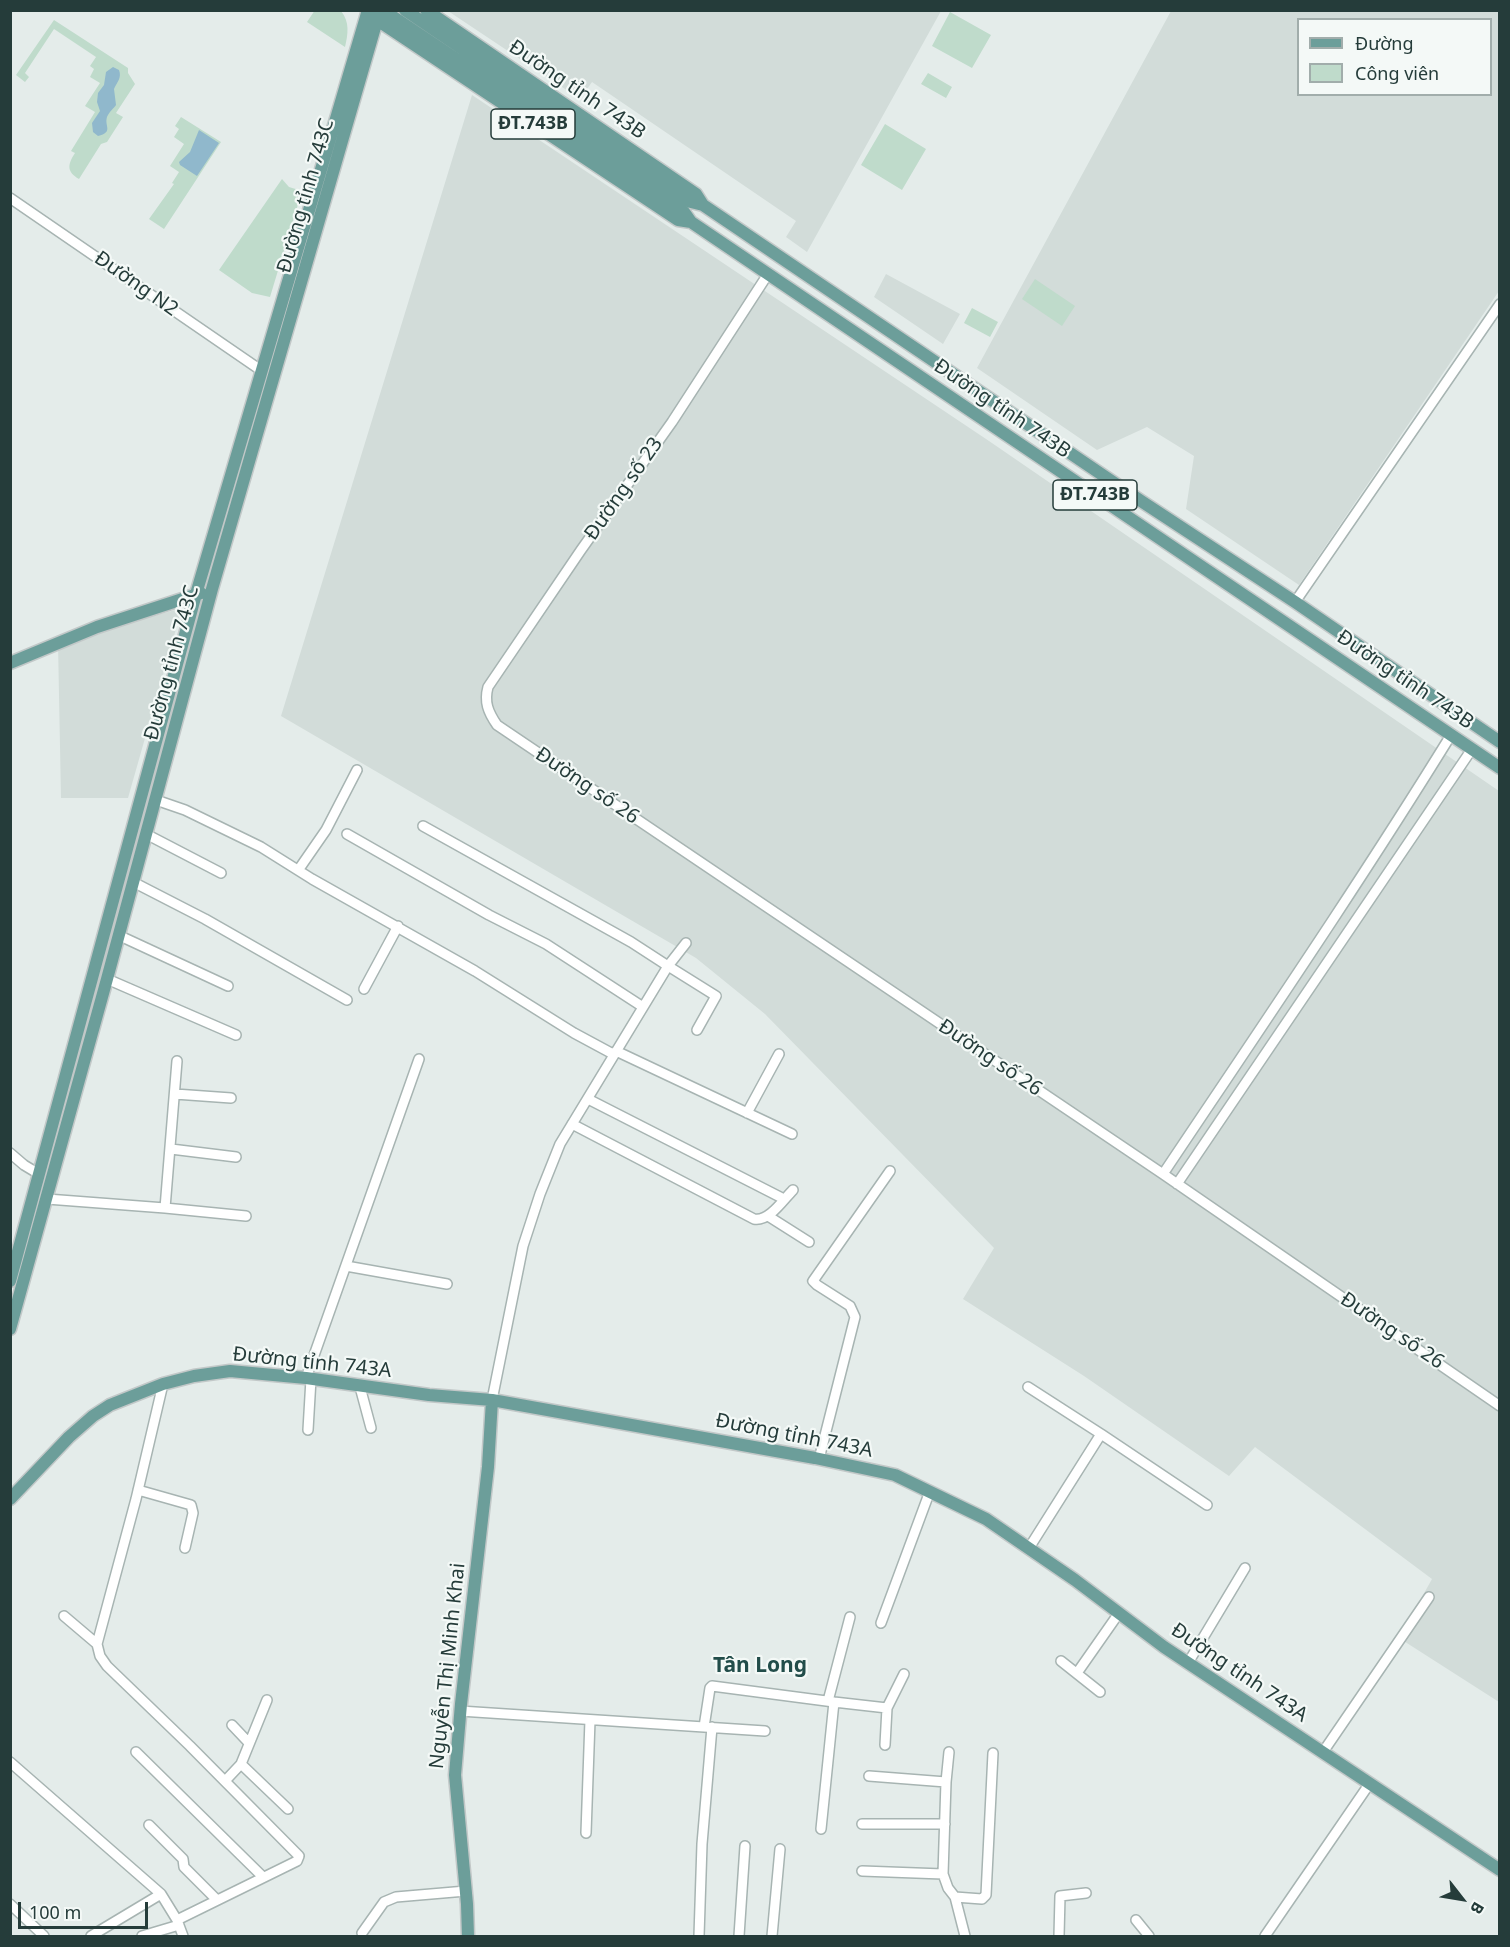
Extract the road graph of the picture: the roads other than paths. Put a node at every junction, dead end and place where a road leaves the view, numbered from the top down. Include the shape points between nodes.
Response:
1 (405, 10) edge
2 (426, 10) edge
3 (373, 13) edge
4 (326, 174) junction
5 (673, 197) junction
6 (10, 198) edge
7 (703, 205) junction
8 (691, 222) junction
9 (768, 274) junction
10 (1500, 304) edge
11 (262, 371) junction
12 (275, 375) junction
13 (1141, 501) junction
14 (1129, 518) junction
15 (212, 589) junction
16 (196, 594) junction
17 (1295, 602) junction
18 (10, 663) edge
19 (486, 705) joint
20 (1451, 735) junction
21 (1500, 742) edge
22 (1472, 749) junction
23 (1500, 768) edge
24 (357, 770) dead end
25 (156, 800) junction
26 (423, 826) dead end
27 (146, 834) junction
28 (347, 834) dead end
29 (299, 869) junction
30 (221, 873) dead end
31 (133, 882) junction
32 (398, 926) junction
33 (118, 936) junction
34 (686, 943) dead end
35 (1305, 963) junction
36 (668, 966) junction
37 (1320, 972) junction
38 (107, 979) junction
39 (228, 986) dead end
40 (364, 989) dead end
41 (347, 1000) dead end
42 (643, 1007) junction
43 (697, 1030) dead end
44 (236, 1035) dead end
45 (614, 1052) junction
46 (779, 1054) dead end
47 (419, 1059) dead end
48 (177, 1061) dead end
49 (175, 1094) junction
50 (231, 1098) dead end
51 (588, 1099) junction
52 (747, 1113) junction
53 (572, 1125) junction
54 (792, 1134) dead end
55 (171, 1149) junction
56 (10, 1153) edge
57 (236, 1157) dead end
58 (890, 1171) dead end
59 (39, 1174) junction
60 (1162, 1174) junction
61 (1177, 1184) junction
62 (793, 1190) dead end
63 (47, 1199) junction
64 (784, 1199) junction
65 (165, 1208) junction
66 (246, 1216) dead end
67 (768, 1216) junction
68 (809, 1242) dead end
69 (346, 1266) junction
70 (10, 1281) edge
71 (447, 1284) dead end
72 (10, 1329) edge
73 (309, 1379) junction
74 (163, 1384) junction
75 (360, 1387) junction
76 (1028, 1387) dead end
77 (492, 1400) junction
78 (1500, 1406) edge
79 (371, 1428) dead end
80 (308, 1430) dead end
81 (1101, 1434) junction
82 (819, 1459) junction
83 (138, 1490) junction
84 (930, 1491) junction
85 (10, 1499) edge
86 (1207, 1505) dead end
87 (185, 1548) dead end
88 (1029, 1548) junction
89 (1245, 1568) dead end
90 (1429, 1597) dead end
91 (1119, 1613) junction
92 (64, 1616) dead end
93 (850, 1617) dead end
94 (882, 1623) dead end
95 (97, 1644) junction
96 (1061, 1661) dead end
97 (1188, 1663) junction
98 (1077, 1673) junction
99 (904, 1674) dead end
100 (1100, 1692) dead end
101 (267, 1701) dead end
102 (831, 1701) junction
103 (887, 1708) junction
104 (460, 1711) junction
105 (590, 1720) junction
106 (232, 1725) dead end
107 (708, 1727) junction
108 (765, 1731) dead end
109 (249, 1743) junction
110 (885, 1744) dead end
111 (136, 1752) dead end
112 (949, 1752) dead end
113 (1323, 1752) junction
114 (993, 1753) dead end
115 (10, 1762) edge
116 (242, 1764) junction
117 (869, 1776) dead end
118 (225, 1781) junction
119 (946, 1782) junction
120 (1370, 1783) junction
121 (288, 1809) dead end
122 (862, 1824) dead end
123 (945, 1824) junction
124 (149, 1825) dead end
125 (821, 1829) dead end
126 (586, 1833) dead end
127 (745, 1846) dead end
128 (780, 1849) dead end
129 (1500, 1870) edge
130 (862, 1871) dead end
131 (943, 1874) junction
132 (263, 1877) junction
133 (466, 1891) junction
134 (1086, 1893) dead end
135 (161, 1894) junction
136 (955, 1897) junction
137 (217, 1900) junction
138 (10, 1904) edge
139 (1136, 1920) dead end
140 (178, 1922) junction
141 (362, 1933) dead end
142 (44, 1936) edge
143 (91, 1936) edge
144 (142, 1936) edge
145 (183, 1936) edge
146 (468, 1936) edge
147 (699, 1936) edge
148 (739, 1936) edge
149 (771, 1936) edge
150 (965, 1936) edge
151 (1059, 1936) edge
152 (1149, 1936) edge
153 (1265, 1936) edge

1 - 5 main road, ĐT.743B
2 - 7 main road, Đường tỉnh 743B / ĐT.743B via 696,194
3 - 4 main road, Đường tỉnh 743C
3 - 5 main road, ĐT.743B
3 - 8 main road, Đường tỉnh 743B / ĐT.743B via 678,220
4 - 11 main road, Đường tỉnh 743C
4 - 12 main road, Đường tỉnh 743C
5 - 7 main road, Đường tỉnh 743B / ĐT.743B
5 - 8 main road, Đường tỉnh 743B / ĐT.743B
6 - 11 street, Đường N2
7 - 13 main road, Đường tỉnh 743B / ĐT.743B
8 - 9 main road, Đường tỉnh 743B / ĐT.743B
9 - 14 main road, Đường tỉnh 743B / ĐT.743B
9 - 19 street, Đường số 23 via 672,422 488,687
10 - 17 street
11 - 12 main road
11 - 16 main road, Đường tỉnh 743C
12 - 15 main road, Đường tỉnh 743C
13 - 14 main road
13 - 17 main road, Đường tỉnh 743B / ĐT.743B
14 - 20 main road, Đường tỉnh 743B / ĐT.743B
15 - 16 main road
15 - 25 main road, Đường tỉnh 743C
16 - 18 main road via 97,627
16 - 59 main road, Đường tỉnh 743C
17 - 21 main road, Đường tỉnh 743B / ĐT.743B
19 - 60 street, Đường số 26 via 497,725
20 - 22 main road, Đường tỉnh 743B / ĐT.743B
20 - 35 street
22 - 23 main road, Đường tỉnh 743B / ĐT.743B
22 - 37 street
24 - 29 street via 326,830
25 - 27 main road, Đường tỉnh 743C
25 - 29 street via 185,810
26 - 36 street
27 - 30 street
27 - 31 main road, Đường tỉnh 743C
28 - 42 street via 546,944
29 - 32 street
31 - 33 main road, Đường tỉnh 743C
31 - 41 street
32 - 40 street
32 - 45 street via 574,1033
33 - 38 main road, Đường tỉnh 743C
33 - 39 street
34 - 36 street
35 - 37 street
35 - 60 street
36 - 42 street
36 - 43 street via 716,996
37 - 61 street
38 - 44 street
38 - 63 main road, Đường tỉnh 743C
42 - 45 street
45 - 51 street
45 - 52 street
46 - 52 street
47 - 69 street
48 - 49 street
49 - 50 street
49 - 55 street
51 - 53 street
51 - 64 street
52 - 54 street
53 - 67 street via 754,1219
53 - 77 street via 560,1144 523,1246
55 - 57 street
55 - 65 street
56 - 59 street
58 - 82 street via 813,1281 850,1306 855,1317
59 - 70 main road, Đường tỉnh 743C
60 - 61 street, Đường số 26
61 - 78 street, Đường số 26
62 - 64 street
63 - 65 street
63 - 72 main road, Đường tỉnh 743C
64 - 67 street
65 - 66 street
67 - 68 street
69 - 71 street
69 - 73 street
73 - 74 main road, Đường tỉnh 743A via 231,1371
73 - 75 main road, Đường tỉnh 743A
73 - 80 street
74 - 83 street
74 - 85 main road, Đường tỉnh 743A via 93,1416
75 - 77 main road, Đường tỉnh 743A
75 - 79 street
76 - 81 street
77 - 82 main road, Đường tỉnh 743A
77 - 104 main road, Nguyễn Thị Minh Khai via 485,1500
81 - 86 street
81 - 88 street
82 - 84 main road, Đường tỉnh 743A via 895,1475
83 - 87 street via 191,1504 193,1513
83 - 95 street
84 - 88 main road, Đường tỉnh 743A via 986,1519
84 - 94 street
88 - 91 main road, Đường tỉnh 743A
89 - 97 street
90 - 113 street
91 - 97 main road, Đường tỉnh 743A
91 - 98 street
92 - 95 street
93 - 102 street
95 - 118 street via 107,1666
96 - 98 street
97 - 113 main road, Đường tỉnh 743A
98 - 100 street
99 - 103 street
101 - 109 street
102 - 103 street
102 - 107 street via 712,1686
102 - 125 street
103 - 110 street
104 - 105 street
104 - 133 main road, Nguyễn Thị Minh Khai via 455,1775
105 - 107 street
105 - 126 street
106 - 109 street
107 - 108 street
107 - 147 street
109 - 116 street
111 - 132 street
112 - 119 street
113 - 120 main road, Đường tỉnh 743A
114 - 136 street via 986,1895 982,1899
115 - 135 street
116 - 118 street
116 - 121 street
117 - 119 street
118 - 132 street via 299,1856 297,1861
119 - 123 street
120 - 129 main road, Đường tỉnh 743A
120 - 153 street
122 - 123 street
123 - 131 street
124 - 137 street
127 - 148 street
128 - 149 street
130 - 131 street
131 - 136 street
132 - 137 street
133 - 141 street via 396,1897 384,1902
133 - 146 main road, Nguyễn Thị Minh Khai
134 - 151 street via 1060,1896
135 - 140 street
135 - 143 street
136 - 150 street
137 - 140 street
138 - 142 street
139 - 152 street
140 - 144 street
140 - 145 street

